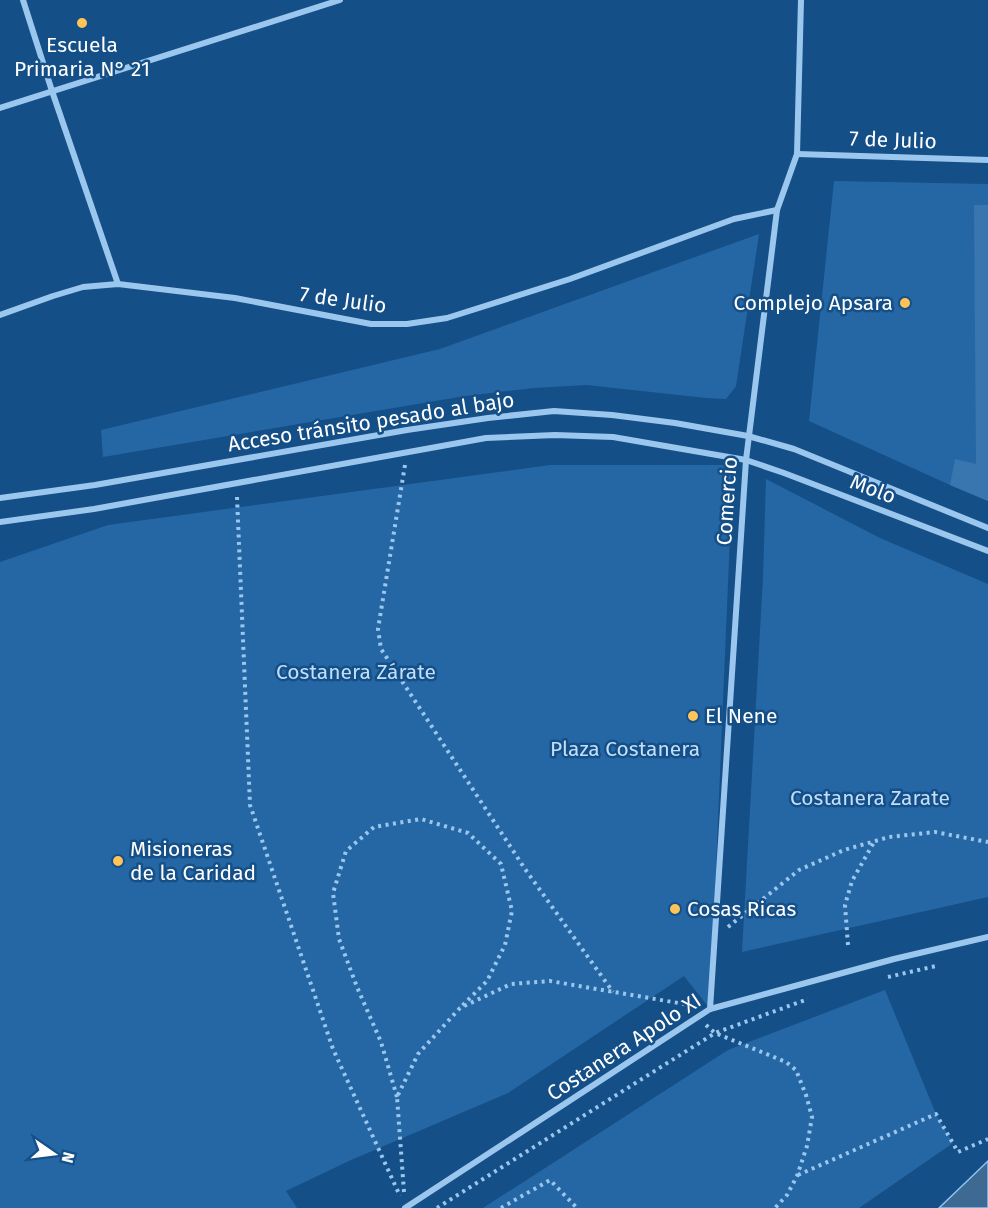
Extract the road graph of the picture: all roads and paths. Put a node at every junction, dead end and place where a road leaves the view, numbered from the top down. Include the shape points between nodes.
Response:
1 (24, 0) edge
2 (340, 0) edge
3 (801, 0) edge
4 (52, 91) junction
5 (0, 108) edge
6 (797, 154) junction
7 (988, 160) edge
8 (777, 210) junction
9 (118, 284) junction
10 (0, 315) edge
11 (748, 436) junction
12 (407, 452) junction
13 (746, 460) junction
14 (237, 484) junction
15 (0, 498) edge
16 (0, 522) edge
17 (988, 528) edge
18 (988, 551) edge
19 (874, 841) junction
20 (988, 842) edge
21 (715, 937) junction
22 (988, 937) edge
23 (848, 945) dead end
24 (942, 964) dead end
25 (883, 978) dead end
26 (613, 992) junction
27 (814, 996) dead end
28 (460, 1008) junction
29 (710, 1009) junction
30 (697, 1018) junction
31 (715, 1033) junction
32 (397, 1097) junction
33 (988, 1139) edge
34 (797, 1176) junction
35 (405, 1208) edge
36 (436, 1208) edge
37 (501, 1208) edge
38 (577, 1208) edge
39 (775, 1208) edge

1 - 4 street
2 - 4 street
3 - 6 street, Comercio
4 - 5 street
4 - 9 street
6 - 7 street, 7 de Julio
6 - 8 street, Comercio
8 - 9 street, 7 de Julio via 734,219 570,279 447,318 406,324 371,324 235,298
8 - 11 street, Comercio
9 - 10 street, 7 de Julio via 83,287
11 - 13 street, Comercio
11 - 15 street, Acceso tránsito pesado al bajo via 675,423 554,411 488,417
11 - 17 street, Molo via 794,449
12 - 13 street, Acceso tránsito pesado al bajo via 486,438 555,435 613,437
12 - 14 street, Acceso tránsito pesado al bajo
12 - 26 path via 378,629 381,649 525,869
13 - 18 street, Molo
13 - 21 street, Comercio
14 - 16 street, Acceso tránsito pesado al bajo
14 - 35 path via 250,805 333,1048
19 - 20 path via 935,832
19 - 21 path via 799,870
19 - 23 path via 852,881 846,905
21 - 29 street, Comercio
22 - 29 street, Costanera Apolo XI
24 - 25 path
26 - 28 path via 550,981 511,984
26 - 29 path
27 - 31 path
28 - 32 path via 418,1053
28 - 32 path via 487,981 505,945 512,911 501,864 468,833 421,819 374,827 346,851 333,893 339,939 381,1042
29 - 30 street, Costanera Apolo XI
30 - 31 path
30 - 35 street, Costanera Apolo XI
31 - 34 path via 786,1062 796,1070 812,1117
31 - 36 path
32 - 35 path
33 - 34 path via 957,1152 936,1114
34 - 39 path
37 - 38 path via 550,1180

